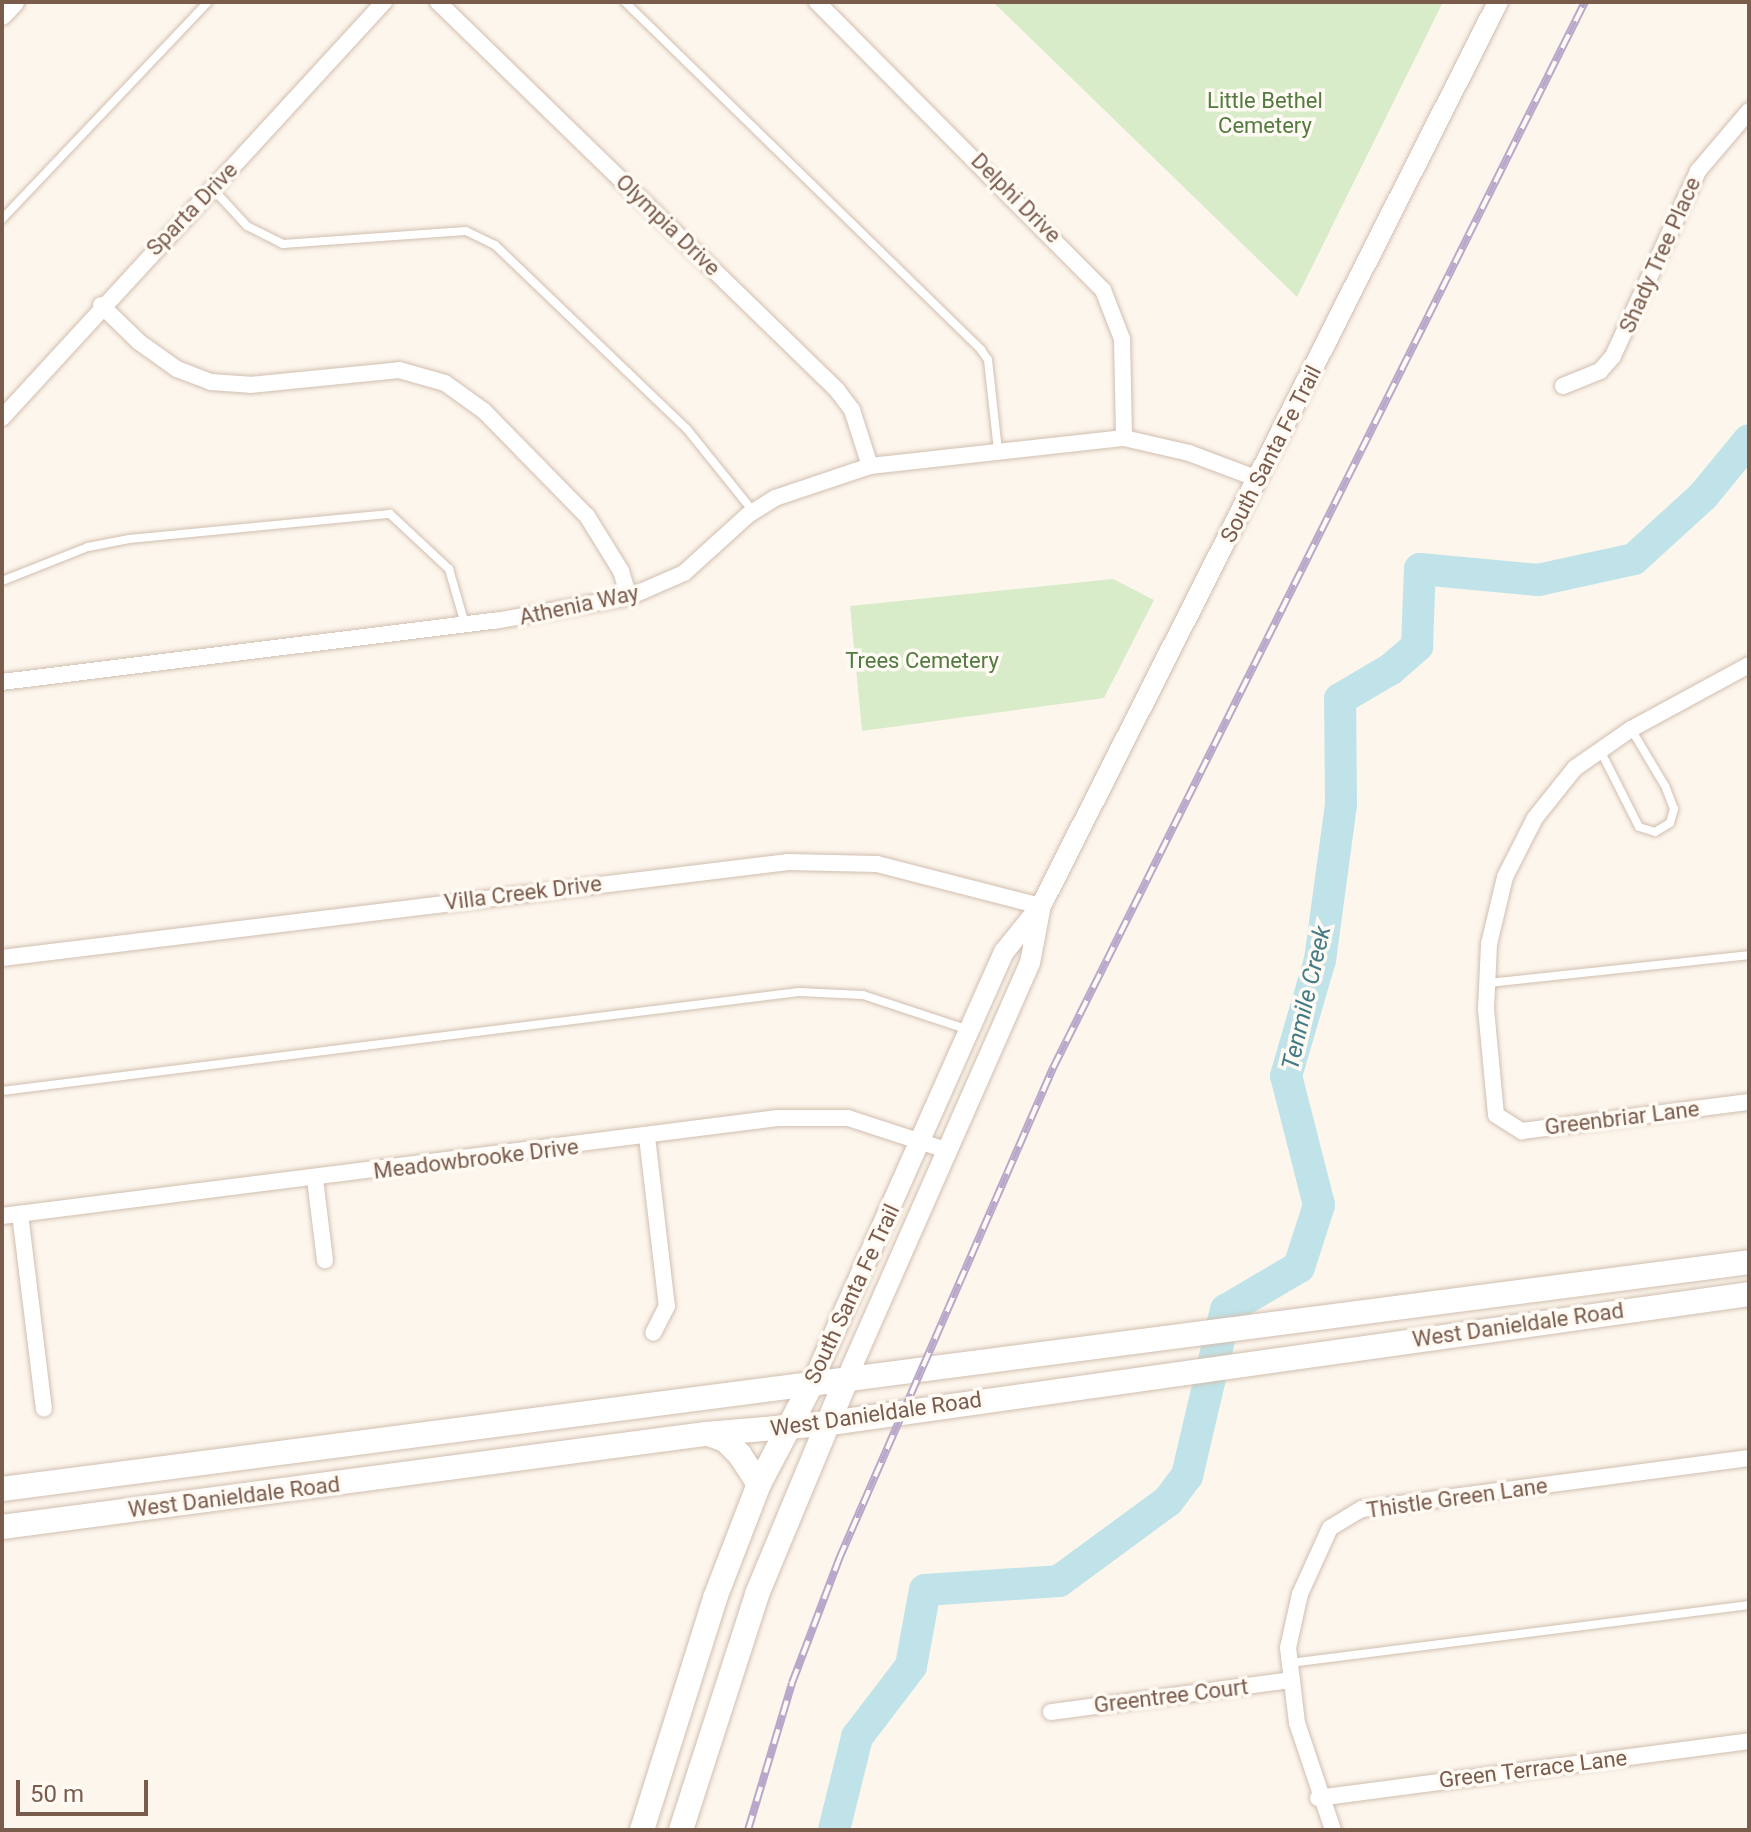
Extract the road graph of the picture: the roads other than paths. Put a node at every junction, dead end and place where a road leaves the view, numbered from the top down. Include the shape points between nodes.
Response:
1 (14, 2) edge
2 (208, 2) edge
3 (384, 2) edge
4 (438, 2) edge
5 (625, 2) edge
6 (817, 2) edge
7 (1498, 2) edge
8 (2, 15) edge
9 (1749, 111) edge
10 (213, 189) junction
11 (2, 219) edge
12 (101, 305) junction
13 (1563, 386) dead end
14 (2, 418) edge
15 (1124, 438) junction
16 (998, 450) junction
17 (870, 466) junction
18 (1258, 479) junction
19 (753, 511) junction
20 (2, 581) edge
21 (629, 597) junction
22 (465, 625) junction
23 (1749, 665) edge
24 (2, 682) edge
25 (1631, 729) junction
26 (1600, 750) junction
27 (1041, 906) junction
28 (1749, 955) edge
29 (2, 958) edge
30 (1487, 983) junction
31 (970, 1030) junction
32 (995, 1040) junction
33 (2, 1091) edge
34 (1749, 1102) edge
35 (647, 1137) junction
36 (921, 1141) junction
37 (946, 1150) junction
38 (315, 1179) junction
39 (20, 1214) junction
40 (2, 1216) edge
41 (325, 1260) dead end
42 (1749, 1262) edge
43 (1545, 1288) junction
44 (1749, 1294) edge
45 (1547, 1319) junction
46 (653, 1333) dead end
47 (846, 1380) junction
48 (812, 1383) junction
49 (44, 1409) dead end
50 (823, 1424) junction
51 (786, 1429) junction
52 (706, 1434) junction
53 (297, 1451) junction
54 (1749, 1458) edge
55 (759, 1484) junction
56 (2, 1489) edge
57 (299, 1489) junction
58 (2, 1527) edge
59 (1749, 1605) edge
60 (1290, 1672) junction
61 (686, 1678) junction
62 (722, 1694) junction
63 (1051, 1712) dead end
64 (1749, 1741) edge
65 (1318, 1798) junction
66 (642, 1830) edge
67 (681, 1830) edge
68 (1333, 1830) edge

1 - 8 street
2 - 11 lane
3 - 10 street, Sparta Drive
4 - 17 street, Olympia Drive via 837,390 852,410
5 - 16 lane via 981,350 988,360
6 - 15 street, Delphi Drive via 1103,290 1122,339
7 - 18 street, South Santa Fe Trail
9 - 13 street, Shady Tree Place via 1698,171 1613,356 1600,371
10 - 12 street, Sparta Drive
10 - 19 lane via 247,226 283,244 466,231 495,245 687,429
12 - 14 street, Sparta Drive
12 - 21 street via 177,369 211,382 250,385 399,370 445,383 484,411 587,516 621,571
15 - 16 street, Athenia Way
15 - 18 street, Athenia Way via 1189,453
16 - 17 street, Athenia Way
17 - 19 street, Athenia Way via 810,483
18 - 27 street, South Santa Fe Trail
19 - 21 street, Athenia Way via 684,573
20 - 22 lane via 88,547 129,539 390,514 449,569
21 - 22 street, Athenia Way
22 - 24 street, Athenia Way
23 - 25 street, Greenbriar Lane
25 - 26 street, Greenbriar Lane
25 - 26 lane via 1665,786 1674,809 1670,823 1655,832 1639,827
26 - 30 street, Greenbriar Lane via 1575,768 1535,818 1505,877 1489,944
27 - 29 street, Villa Creek Drive via 877,864 788,862
27 - 31 street, South Santa Fe Trail via 1004,952
27 - 32 street, South Santa Fe Trail via 1030,963
28 - 30 lane
30 - 34 street, Greenbriar Lane via 1496,1115 1522,1131
31 - 32 street
31 - 33 lane via 890,1001 799,992
31 - 36 street, South Santa Fe Trail
32 - 37 street, South Santa Fe Trail
35 - 36 street, Meadowbrooke Drive via 822,1115 872,1123
35 - 38 street, Meadowbrooke Drive
35 - 46 street via 667,1306
36 - 37 street, Meadowbrooke Drive
36 - 48 street, South Santa Fe Trail
37 - 47 street, South Santa Fe Trail
38 - 39 street, Meadowbrooke Drive
38 - 41 street
39 - 40 street, Meadowbrooke Drive
39 - 49 street
42 - 43 main road, West Danieldale Road
43 - 45 main road
43 - 47 main road, West Danieldale Road
44 - 45 main road, West Danieldale Road
45 - 50 main road, West Danieldale Road
47 - 48 main road, West Danieldale Road
47 - 50 main road, South Santa Fe Trail
48 - 51 main road, South Santa Fe Trail
48 - 53 main road, West Danieldale Road
50 - 51 main road, West Danieldale Road
50 - 62 main road, South Santa Fe Trail
51 - 52 main road, West Danieldale Road
51 - 55 main road, South Santa Fe Trail
52 - 55 main road via 725,1440
52 - 57 main road, West Danieldale Road
53 - 56 main road, West Danieldale Road
53 - 57 main road
54 - 60 street, Thistle Green Lane via 1362,1509 1343,1517 1324,1538 1291,1619
55 - 61 main road, South Santa Fe Trail
57 - 58 main road, West Danieldale Road
59 - 60 lane
60 - 63 street, Greentree Court
60 - 65 street, Thistle Green Lane
61 - 62 main road
61 - 66 main road, South Santa Fe Trail
62 - 67 main road, South Santa Fe Trail
64 - 65 street, Green Terrace Lane
65 - 68 street, Thistle Green Lane

